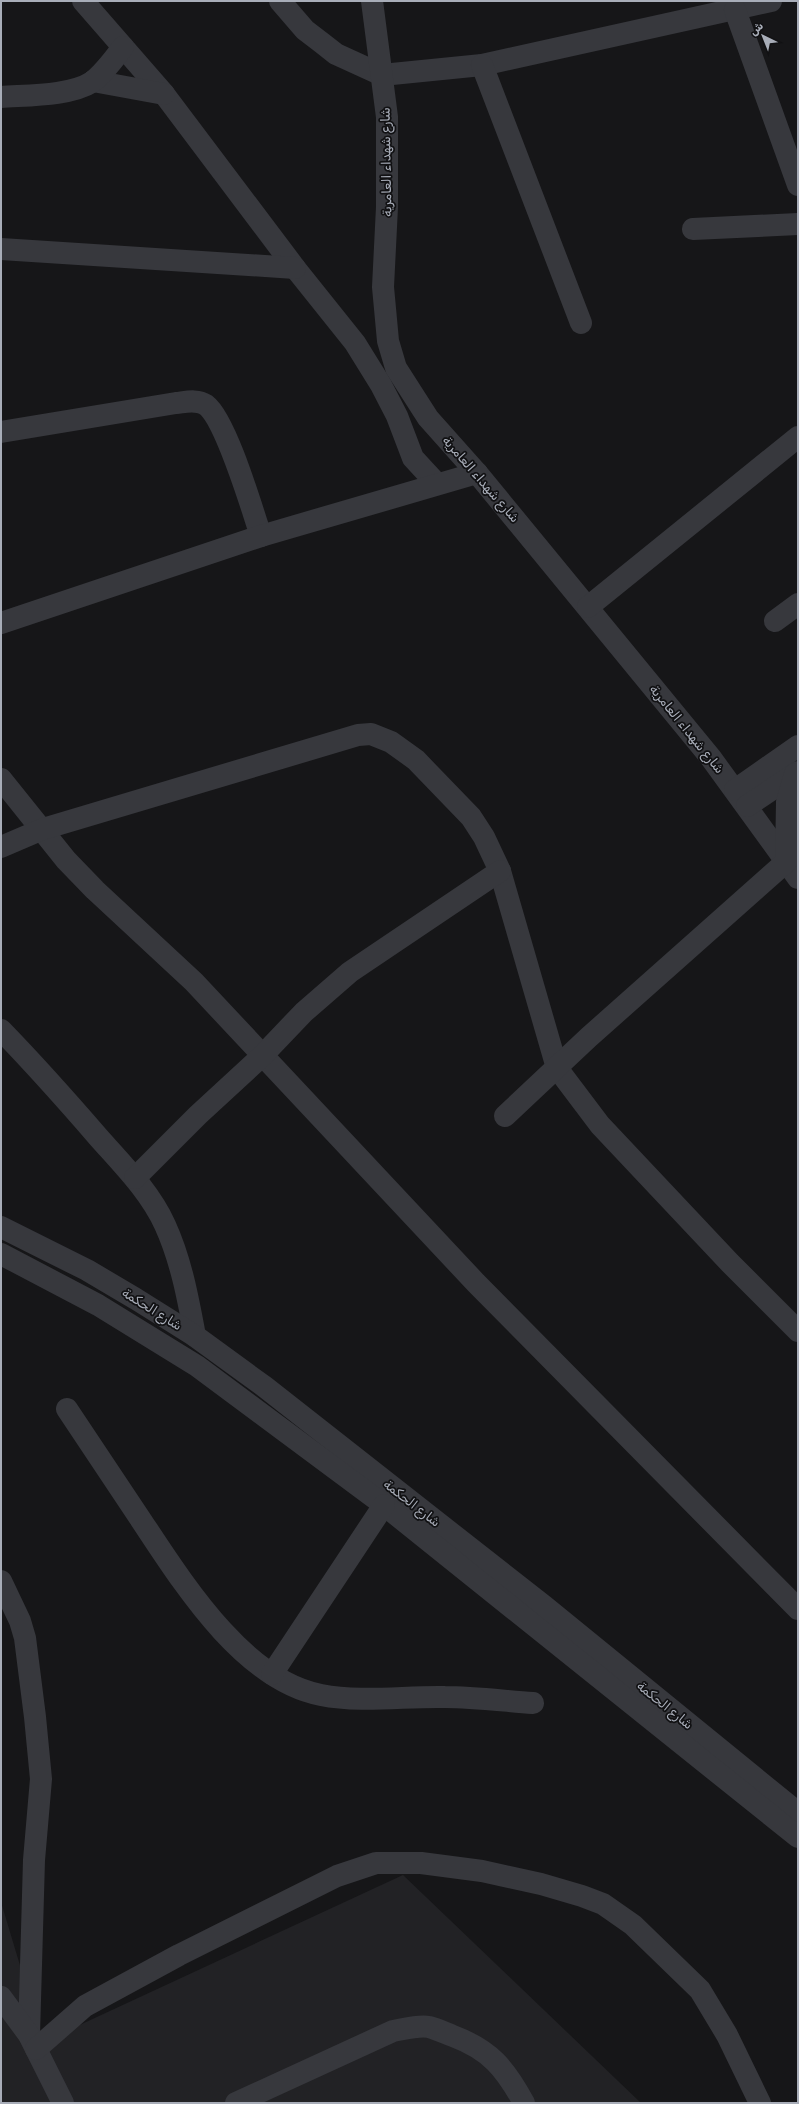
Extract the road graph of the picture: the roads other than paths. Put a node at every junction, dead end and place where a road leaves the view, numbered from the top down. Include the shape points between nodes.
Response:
1 (83, 1) edge
2 (280, 1) edge
3 (372, 1) edge
4 (771, 1) edge
5 (735, 10) junction
6 (123, 47) junction
7 (482, 65) junction
8 (382, 75) junction
9 (93, 81) junction
10 (164, 94) junction
11 (1, 97) edge
12 (798, 185) edge
13 (798, 224) edge
14 (693, 229) dead end
15 (1, 249) edge
16 (294, 268) junction
17 (581, 323) dead end
18 (1, 432) edge
19 (798, 437) edge
20 (477, 473) junction
21 (437, 484) junction
22 (261, 536) junction
23 (798, 604) edge
24 (588, 606) junction
25 (775, 621) dead end
26 (1, 623) edge
27 (798, 746) edge
28 (796, 773) edge
29 (1, 779) edge
30 (741, 798) junction
31 (43, 829) junction
32 (1, 847) edge
33 (792, 870) edge
34 (500, 871) junction
35 (1, 1030) edge
36 (262, 1056) junction
37 (557, 1068) junction
38 (505, 1116) dead end
39 (135, 1178) junction
40 (1, 1227) edge
41 (1, 1254) edge
42 (798, 1330) edge
43 (195, 1336) junction
44 (67, 1409) dead end
45 (384, 1505) junction
46 (1, 1581) edge
47 (798, 1609) edge
48 (272, 1674) junction
49 (533, 1703) dead end
50 (798, 1814) edge
51 (798, 1837) edge
52 (1, 1997) edge
53 (32, 2042) junction
54 (63, 2103) edge
55 (236, 2103) edge
56 (524, 2103) edge
57 (760, 2103) edge

1 - 6 street
2 - 8 street via 306,30 336,54
3 - 8 street, شارع شهداء العامرية
4 - 5 street
5 - 7 street
5 - 12 street
6 - 9 street
6 - 10 street
7 - 8 street
7 - 17 street
8 - 20 street, شارع شهداء العامرية via 388,158 383,287 388,341 396,368 406,386 428,418
9 - 10 street
9 - 11 street via 80,88
10 - 16 street
13 - 14 street
15 - 16 street
16 - 21 street via 355,343 397,416 413,458
18 - 22 street via 176,403 198,402 213,413 224,433
19 - 24 street
20 - 21 street
20 - 24 street, شارع شهداء العامرية
21 - 22 street
22 - 26 street
23 - 25 street
24 - 30 street, شارع شهداء العامرية
27 - 30 street
28 - 30 street
28 - 33 street via 787,802
29 - 31 street
30 - 33 street, شارع شهداء العامرية
31 - 32 street
31 - 34 street via 358,735 371,734 391,742 416,760 456,801 484,837
31 - 36 street via 66,860 194,982
33 - 37 street via 590,1037
34 - 36 street via 350,972 304,1012
34 - 37 street
35 - 39 street
36 - 39 street
36 - 47 street via 476,1283
37 - 38 street
37 - 42 street via 600,1125 730,1263
39 - 43 street via 165,1225 186,1288
40 - 43 street, شارع الحكمة via 87,1270
41 - 45 street, شارع الحكمة via 70,1289 197,1366
43 - 50 street, شارع الحكمة via 265,1387 544,1606
44 - 48 street via 205,1612 234,1643
45 - 48 street
45 - 51 street, شارع الحكمة
46 - 53 street via 25,1638 34,1701 40,1779 34,1868
48 - 49 street via 296,1689 322,1696 447,1697
52 - 53 street
53 - 54 street
53 - 57 street via 85,2006 179,1955 337,1876 376,1864 421,1863 482,1871 582,1896 603,1904 633,1925 700,1990 727,2034
55 - 56 street via 393,2031 414,2027 429,2027 484,2050 497,2062

